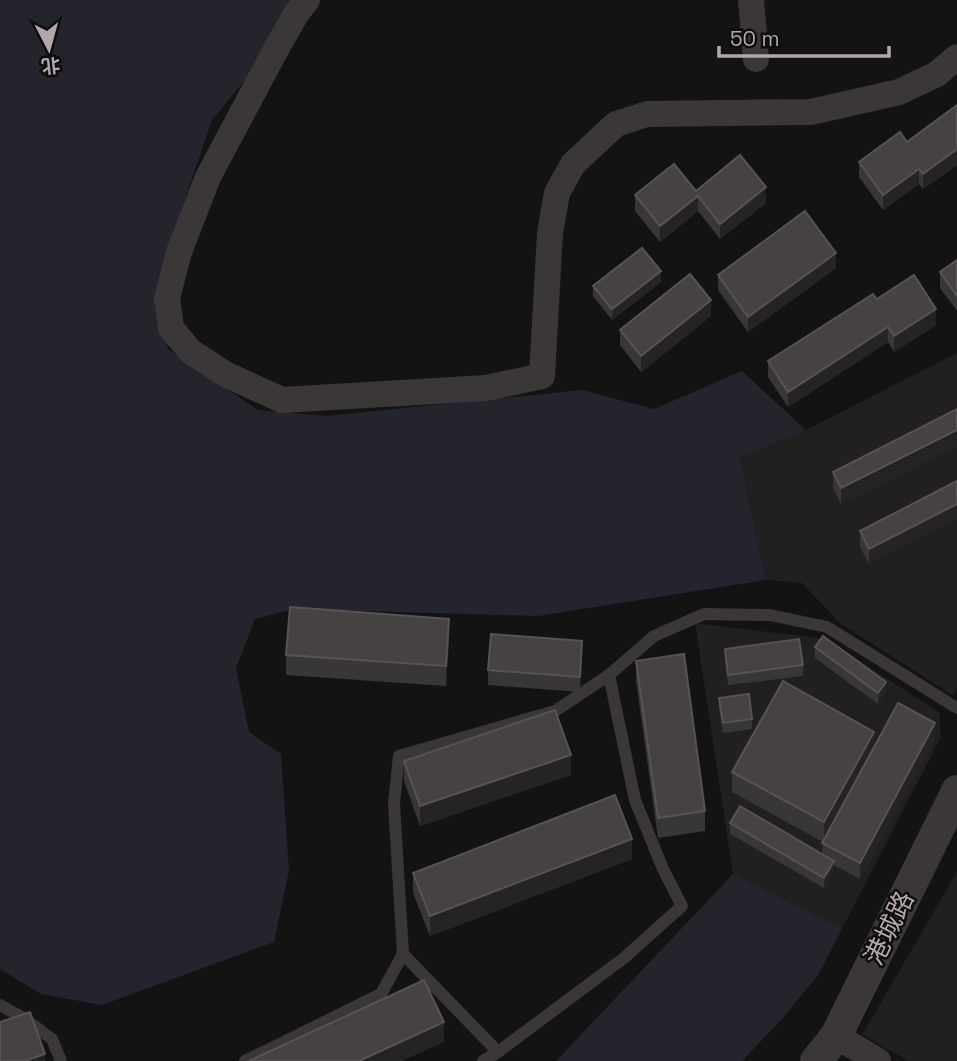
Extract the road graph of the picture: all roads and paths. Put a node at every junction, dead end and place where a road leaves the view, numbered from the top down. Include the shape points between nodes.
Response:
1 (307, 0) edge
2 (751, 0) edge
3 (957, 57) edge
4 (756, 59) dead end
5 (609, 675) junction
6 (957, 708) edge
7 (957, 791) edge
8 (403, 954) junction
9 (0, 1005) edge
10 (836, 1036) junction
11 (498, 1052) junction
12 (61, 1061) edge
13 (245, 1061) edge
14 (483, 1061) edge
15 (816, 1061) edge
16 (878, 1061) edge

1 - 3 street via 208,177 167,298 171,328 190,351 225,374 282,400 486,388 542,376 550,233 557,193 573,164 616,124 647,114 811,112 899,92 937,74
2 - 4 street
5 - 6 lane via 654,636 704,614 770,615 827,627
5 - 8 lane via 555,711 399,756 394,803
5 - 11 lane via 635,800 682,906 624,958
7 - 10 street, 港城路
8 - 11 lane
8 - 13 lane via 381,994
9 - 12 lane via 52,1039
10 - 15 street, 港城路
10 - 16 street
11 - 14 lane

